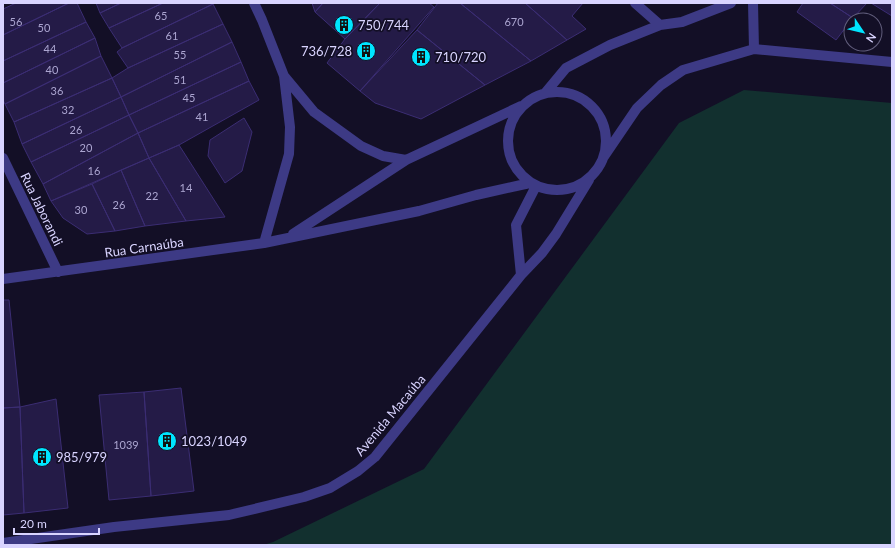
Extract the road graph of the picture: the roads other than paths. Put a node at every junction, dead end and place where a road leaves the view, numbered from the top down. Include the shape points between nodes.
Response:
1 (254, 3) edge
2 (635, 3) edge
3 (731, 3) edge
4 (753, 3) edge
5 (660, 25) junction
6 (754, 49) junction
7 (892, 62) edge
8 (284, 76) junction
9 (546, 92) junction
10 (524, 104) junction
11 (3, 158) edge
12 (603, 158) junction
13 (406, 160) junction
14 (588, 180) junction
15 (533, 184) junction
16 (288, 237) junction
17 (264, 243) junction
18 (58, 272) junction
19 (521, 275) junction
20 (3, 279) edge
21 (9, 543) edge

1 - 8 street
2 - 5 street
3 - 5 street via 682,22
4 - 6 street
5 - 9 street via 610,45 566,68
6 - 7 street
6 - 12 street via 683,70 661,85 636,108
8 - 13 street via 314,112 361,146 383,156
8 - 17 street via 290,127 289,154
9 - 10 street
9 - 12 street via 563,92 580,98 594,108 603,123 606,140
10 - 13 street
10 - 15 street via 514,117 509,132 508,148 513,164
11 - 18 street, Rua Jaborandi
12 - 14 street
13 - 16 street
14 - 15 street via 567,189 552,190
14 - 19 street, Avenida Macaúba via 556,234
15 - 16 street, Rua Carnaúba via 476,195 419,211
15 - 19 street via 516,225
16 - 17 street, Rua Carnaúba
17 - 18 street, Rua Carnaúba
18 - 20 street, Rua Carnaúba
19 - 21 street, Avenida Macaúba via 375,457 330,488 229,515 114,527

